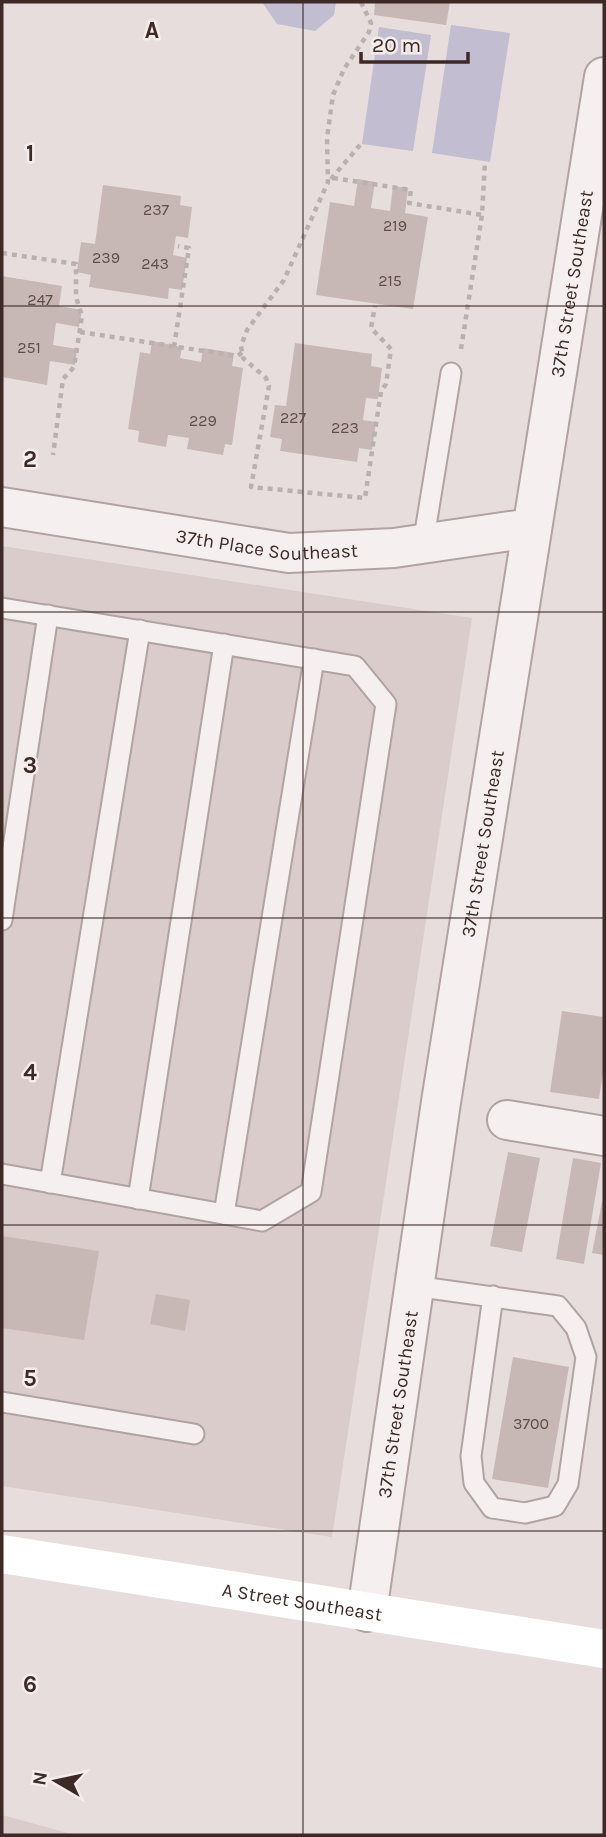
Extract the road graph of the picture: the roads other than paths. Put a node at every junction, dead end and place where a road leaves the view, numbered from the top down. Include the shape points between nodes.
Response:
1 (604, 77) edge
2 (451, 373) dead end
3 (2, 507) edge
4 (531, 528) junction
5 (423, 544) junction
6 (2, 608) edge
7 (48, 615) junction
8 (140, 630) junction
9 (224, 644) junction
10 (314, 659) junction
11 (2, 920) edge
12 (508, 1119) dead end
13 (604, 1136) edge
14 (2, 1174) edge
15 (50, 1183) junction
16 (138, 1199) junction
17 (224, 1214) junction
18 (414, 1286) junction
19 (493, 1297) junction
20 (2, 1402) edge
21 (194, 1434) dead end
22 (2, 1554) edge
23 (367, 1612) junction
24 (604, 1649) edge

1 - 4 street, 37th Street Southeast
2 - 5 lane
3 - 5 street, 37th Place Southeast via 289,553 342,553
4 - 5 street, 37th Place Southeast
4 - 18 street, 37th Street Southeast
6 - 7 lane
7 - 8 lane
7 - 11 lane
8 - 9 lane
8 - 15 lane
9 - 10 lane
9 - 16 lane
10 - 17 lane
10 - 17 lane via 355,666 386,704 311,1192 262,1221
12 - 13 street
14 - 15 lane
15 - 16 lane
16 - 17 lane
18 - 19 lane
18 - 23 street, 37th Street Southeast
19 - 19 lane via 558,1306 576,1328 586,1357 568,1484 555,1506 525,1513 492,1508 474,1483 471,1456
20 - 21 lane
22 - 23 main road, A Street Southeast
23 - 24 main road, A Street Southeast

